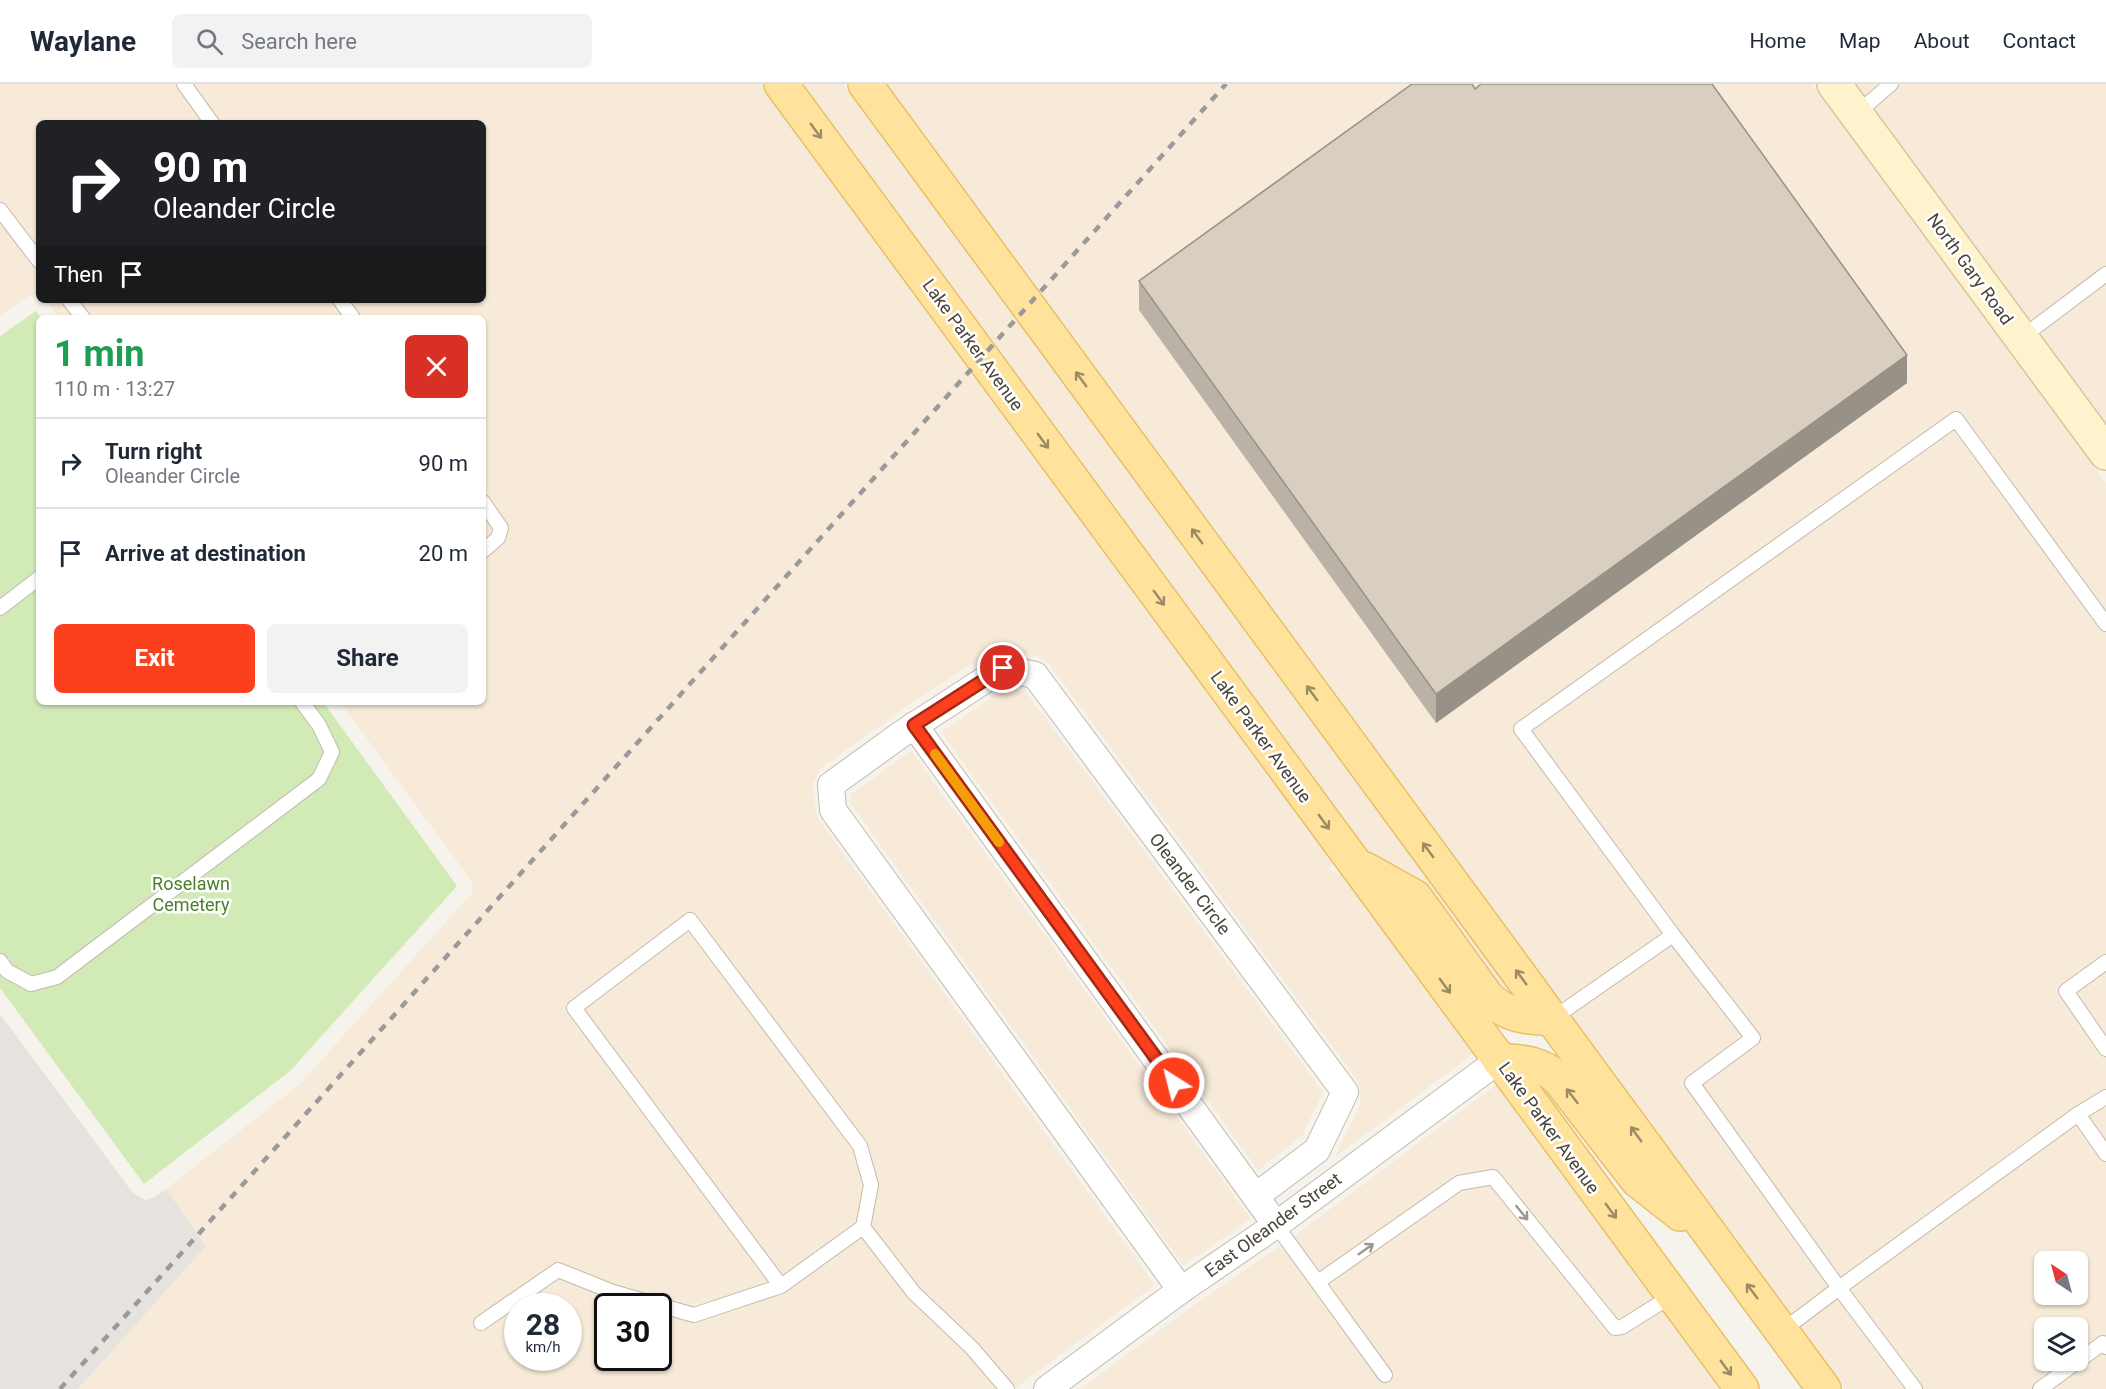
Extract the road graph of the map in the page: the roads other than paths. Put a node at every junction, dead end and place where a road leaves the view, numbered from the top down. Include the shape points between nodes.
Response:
1 (184, 84) edge
2 (781, 84) edge
3 (865, 84) edge
4 (1834, 84) edge
5 (1891, 84) edge
6 (1856, 114) junction
7 (210, 120) edge
8 (0, 210) edge
9 (36, 257) edge
10 (2106, 274) edge
11 (71, 303) edge
12 (81, 315) edge
13 (2021, 338) junction
14 (2106, 453) edge
15 (486, 506) edge
16 (486, 548) edge
17 (36, 580) edge
18 (0, 609) edge
19 (2106, 624) edge
20 (304, 705) edge
21 (914, 725) junction
22 (1353, 862) junction
23 (1673, 936) junction
24 (0, 961) edge
25 (2106, 962) edge
26 (1552, 1018) junction
27 (2106, 1049) edge
28 (1499, 1060) junction
29 (2106, 1096) edge
30 (2078, 1114) junction
31 (2106, 1154) edge
32 (1256, 1196) junction
33 (1276, 1225) junction
34 (863, 1227) junction
35 (1714, 1241) junction
36 (1318, 1282) junction
37 (781, 1286) junction
38 (1839, 1288) junction
39 (1181, 1290) junction
40 (1673, 1295) junction
41 (481, 1323) dead end
42 (1782, 1331) junction
43 (2105, 1343) edge
44 (1385, 1375) dead end
45 (1007, 1389) edge
46 (1047, 1389) edge
47 (1742, 1389) edge
48 (1824, 1389) edge
49 (1915, 1389) edge
50 (2040, 1389) edge

1 - 7 lane
2 -> 22 main road, Lake Parker Avenue
26 -> 3 main road
4 - 6 main road, North Gary Road
5 - 6 lane
6 - 13 main road, North Gary Road
8 - 9 lane
10 - 13 lane
11 - 12 lane
13 - 14 main road, North Gary Road
15 - 16 lane via 501,528 498,538
17 - 18 lane
19 - 23 lane via 1956,419 1521,729
20 - 24 lane via 333,752 319,779 57,977 31,984 7,971
21 - 32 street
21 - 32 street, Oleander Circle via 1003,668 1035,675 1345,1092 1317,1150
21 - 39 street, Oleander Circle via 831,785 833,810
22 - 26 main road via 1415,897 1488,998 1502,1009 1519,1017
22 -> 28 main road, Lake Parker Avenue
23 - 26 lane
23 - 38 lane via 1753,1038 1692,1083
25 - 27 lane via 2066,991
35 -> 26 main road
28 - 33 street, East Oleander Street
35 -> 28 main road via 1637,1180 1558,1078 1532,1063
28 -> 40 main road, Lake Parker Avenue
29 - 30 lane
30 - 31 lane
30 - 38 lane
32 - 33 street
33 - 36 lane
33 - 39 street, East Oleander Street
34 - 37 lane
34 - 37 lane via 871,1185 860,1146 690,920 574,1008
34 - 45 lane via 914,1293 972,1348
42 -> 35 main road
36 -> 40 lane via 1459,1183 1493,1177 1615,1329
36 - 44 lane
37 - 41 lane via 694,1316 613,1292 558,1270
38 - 42 lane
38 - 49 lane
39 - 46 street, East Oleander Street
40 -> 47 main road, Lake Parker Avenue
42 - 48 main road
43 - 50 lane

